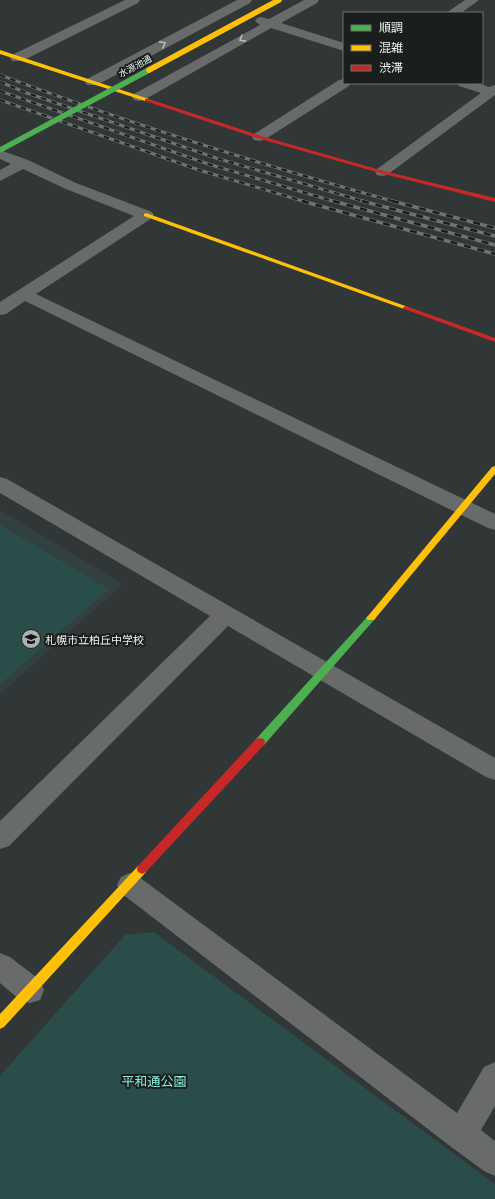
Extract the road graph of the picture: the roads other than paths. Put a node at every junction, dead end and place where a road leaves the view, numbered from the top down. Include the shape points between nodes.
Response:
1 (134, 0) edge
2 (246, 0) edge
3 (279, 0) edge
4 (313, 0) edge
5 (473, 0) edge
6 (227, 10) junction
7 (454, 12) edge
8 (269, 24) junction
9 (343, 47) edge
10 (0, 52) edge
11 (17, 58) junction
12 (92, 82) junction
13 (343, 84) edge
14 (468, 84) edge
15 (493, 90) edge
16 (139, 97) junction
17 (259, 137) junction
18 (0, 150) edge
19 (0, 154) edge
20 (23, 162) junction
21 (382, 172) junction
22 (0, 176) edge
23 (495, 200) edge
24 (146, 215) junction
25 (25, 295) junction
26 (0, 310) edge
27 (495, 340) edge
28 (495, 469) edge
29 (0, 484) edge
30 (461, 507) junction
31 (495, 523) edge
32 (226, 614) junction
33 (325, 671) junction
34 (495, 770) edge
35 (0, 838) edge
36 (130, 885) junction
37 (0, 966) edge
38 (30, 990) junction
39 (0, 1023) edge
40 (495, 1077) edge
41 (461, 1135) junction
42 (495, 1160) edge

1 - 11 street
2 - 6 street
3 - 18 street, 水源池通, bridge
4 - 8 street
5 - 7 street
6 - 8 street
12 -> 6 street
8 - 9 street
8 -> 16 street
10 - 11 street
11 - 12 street
12 - 16 street
13 - 17 street
14 - 15 street
15 - 21 street
16 - 17 street
17 - 21 street
19 - 20 street
20 - 22 street
20 - 24 street via 71,186
21 - 23 street
24 - 25 street
24 - 27 street
25 - 26 street
25 - 30 street
28 - 30 street
29 - 32 street
30 - 31 street
30 - 33 street
32 - 33 street
32 - 35 street
33 - 34 street
33 - 36 street
36 - 38 street
36 - 41 street
37 - 38 street
38 - 39 street
40 - 41 street
41 - 42 street

